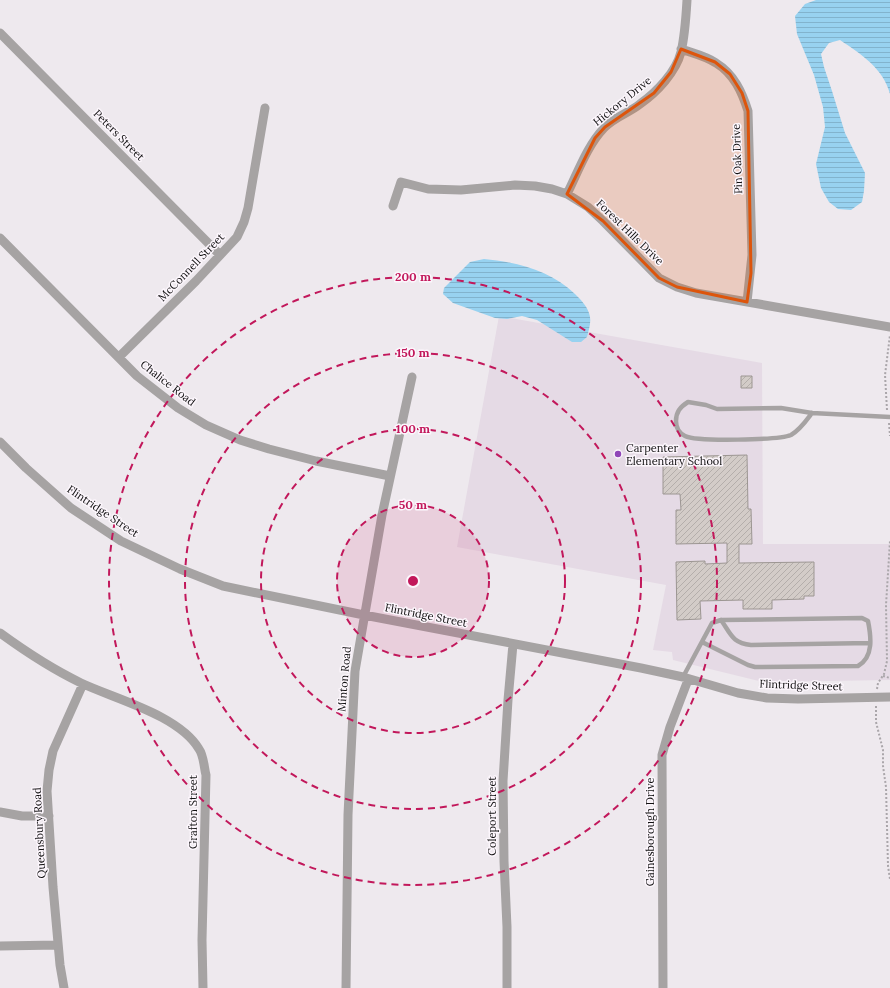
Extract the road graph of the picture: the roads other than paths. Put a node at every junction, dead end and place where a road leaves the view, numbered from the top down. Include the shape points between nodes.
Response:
1 (687, 0) edge
2 (0, 33) edge
3 (681, 49) junction
4 (265, 108) dead end
5 (567, 194) junction
6 (393, 206) dead end
7 (0, 238) edge
8 (220, 255) junction
9 (747, 302) junction
10 (890, 327) edge
11 (119, 357) junction
12 (412, 377) dead end
13 (812, 413) junction
14 (889, 417) edge
15 (0, 442) edge
16 (390, 476) junction
17 (364, 616) junction
18 (721, 620) junction
19 (0, 633) edge
20 (702, 642) junction
21 (870, 643) junction
22 (514, 644) junction
23 (685, 678) junction
24 (83, 684) junction
25 (890, 697) edge
26 (0, 812) edge
27 (49, 816) junction
28 (58, 945) junction
29 (0, 946) edge
30 (64, 988) edge
31 (203, 988) edge
32 (346, 988) edge
33 (507, 988) edge
34 (663, 988) edge

1 - 3 street, Hickory Drive
2 - 8 street, Peters Street
3 - 5 street, Hickory Drive via 671,72 654,93 611,122 595,138
3 - 9 street, Pin Oak Drive via 715,62 730,74 742,93 748,111 752,255
4 - 8 street, McConnell Street via 246,215 237,237
5 - 6 street, Forest Hills Drive via 535,186 434,190 401,182
5 - 9 street, Forest Hills Drive via 588,207 659,278 696,293
7 - 11 street, Chalice Road
8 - 11 street, McConnell Street
9 - 10 street, Forest Hills Drive
11 - 16 street, Chalice Road via 137,376 178,408 233,437 316,461
12 - 16 street, Minton Road
13 - 13 lane via 781,408 717,409 688,402 680,408 676,424 679,432 700,439 776,438 791,435 801,428
13 - 14 lane
15 - 17 street, Flintridge Street via 71,508 121,541 223,586
16 - 17 street, Minton Road
17 - 22 street, Flintridge Street
17 - 32 street, Minton Road via 354,679 348,815
18 - 20 lane via 712,623
18 - 21 lane via 733,638 747,645
18 - 21 lane via 862,618 868,621
19 - 24 street, Grafton Street via 37,660
20 - 21 lane via 748,665 768,668 858,666 867,658
20 - 23 lane
22 - 23 street, Flintridge Street
22 - 33 street, Coleport Street via 504,781
23 - 25 street, Flintridge Street via 738,693 767,698
23 - 34 street, Gainesborough Drive via 662,755
24 - 27 street, Queensbury Road via 53,751 47,792
24 - 31 street, Grafton Street via 169,721 200,750 206,776
26 - 27 street via 22,816
27 - 28 street, Queensbury Road
28 - 29 street
28 - 30 street, Queensbury Road

